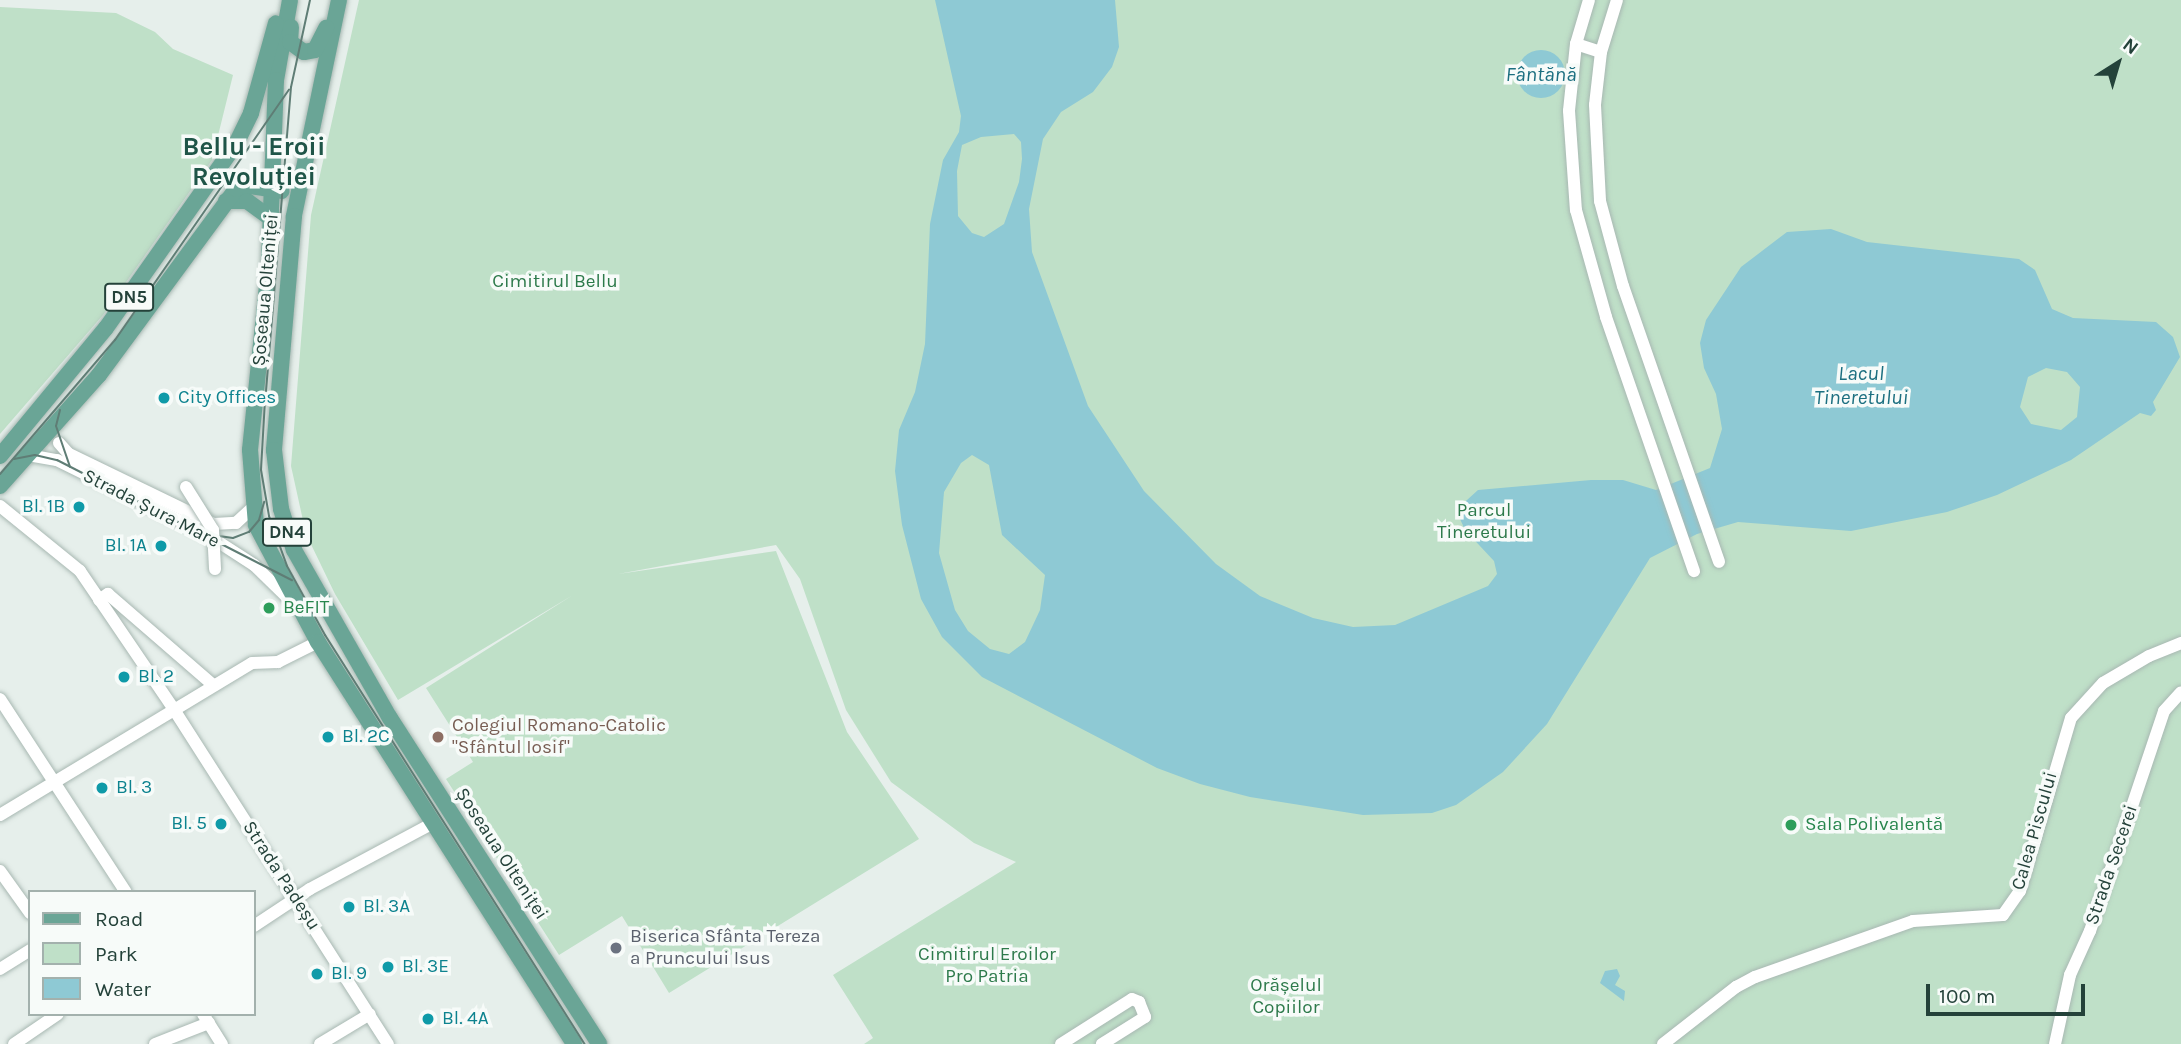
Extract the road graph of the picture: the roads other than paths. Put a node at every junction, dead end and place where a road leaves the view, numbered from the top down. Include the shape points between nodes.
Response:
1 (282, 0) edge
2 (290, 0) edge
3 (295, 0) edge
4 (337, 0) edge
5 (1589, 0) edge
6 (1617, 0) edge
7 (1576, 44) junction
8 (1601, 52) junction
9 (274, 189) junction
10 (297, 193) junction
11 (226, 201) junction
12 (272, 219) junction
13 (1631, 309) junction
14 (1606, 317) junction
15 (56, 426) junction
16 (1675, 436) junction
17 (59, 443) junction
18 (1650, 445) junction
19 (0, 456) edge
20 (28, 456) junction
21 (70, 467) junction
22 (0, 486) edge
23 (187, 487) dead end
24 (0, 506) edge
25 (253, 507) junction
26 (1719, 562) dead end
27 (215, 569) dead end
28 (1694, 571) dead end
29 (99, 600) junction
30 (297, 607) junction
31 (318, 642) junction
32 (2181, 643) edge
33 (213, 685) junction
34 (2181, 692) edge
35 (0, 699) edge
36 (173, 708) junction
37 (53, 781) junction
38 (0, 815) edge
39 (431, 824) junction
40 (0, 871) edge
41 (125, 890) edge
42 (295, 899) junction
43 (28, 910) edge
44 (256, 925) edge
45 (28, 951) edge
46 (0, 969) edge
47 (370, 1014) junction
48 (55, 1016) edge
49 (206, 1019) edge
50 (14, 1044) edge
51 (155, 1044) edge
52 (222, 1044) edge
53 (320, 1044) edge
54 (388, 1044) edge
55 (574, 1044) edge
56 (599, 1044) edge
57 (1061, 1044) edge
58 (1102, 1044) edge
59 (1663, 1044) edge
60 (2055, 1044) edge

1 - 19 main road, DN5 via 258,92 236,144 100,337
2 - 9 main road, Șoseaua Olteniței / DN4 via 276,80
3 - 4 main road via 290,42 304,52 320,45
4 - 10 main road, Șoseaua Olteniței
5 - 7 street
6 - 8 street
7 - 8 street
7 - 14 street via 1569,111 1576,210
8 - 13 street via 1595,105 1601,201
9 - 10 main road, DN5
9 - 11 main road, DN5 via 244,185
9 - 12 main road, Șoseaua Olteniței / DN4
10 - 56 main road, Șoseaua Olteniței / DN4 via 273,458 287,530 314,588 390,718
11 - 12 main road via 247,201
11 - 15 main road, DN5 via 125,342
12 - 25 main road, Șoseaua Olteniței / DN4 via 250,450
13 - 14 street
13 - 16 street
14 - 18 street
15 - 17 street
15 - 20 main road, DN5
16 - 18 street
16 - 26 street
17 - 21 street
17 - 25 street, Strada Șura Mare via 69,454 214,524 236,523
18 - 28 street
20 - 21 street, Strada Șura Mare via 47,457
20 - 22 main road, DN5
21 - 30 street, Strada Șura Mare via 203,532 266,575
23 - 27 street, bridge via 213,530
24 - 29 street, Strada Padeșu via 80,571
25 - 30 main road, Șoseaua Olteniței / DN4 via 265,547
29 - 33 street via 108,594
29 - 36 street, Strada Padeșu
30 - 31 main road, Șoseaua Olteniței / DN4
31 - 33 street via 278,662 252,663
31 - 39 main road, Șoseaua Olteniței / DN4
32 - 59 street, Calea Piscului via 2141,659 2103,683 2071,718 2020,891 2003,915 1913,921 1755,977 1735,987
33 - 36 street
34 - 60 street, Strada Secerei via 2164,711 2090,931 2070,975
35 - 37 street
36 - 37 street
36 - 42 street, Strada Padeșu
37 - 38 street
37 - 41 street
39 - 42 street
39 - 55 main road, Șoseaua Olteniței / DN4
40 - 43 street
42 - 44 street
42 - 47 street, Strada Padeșu
45 - 46 street
47 - 53 street
47 - 54 street, Strada Padeșu
48 - 50 street
49 - 51 street
49 - 52 street
57 - 58 street via 1132,999 1139,1002 1145,1017

